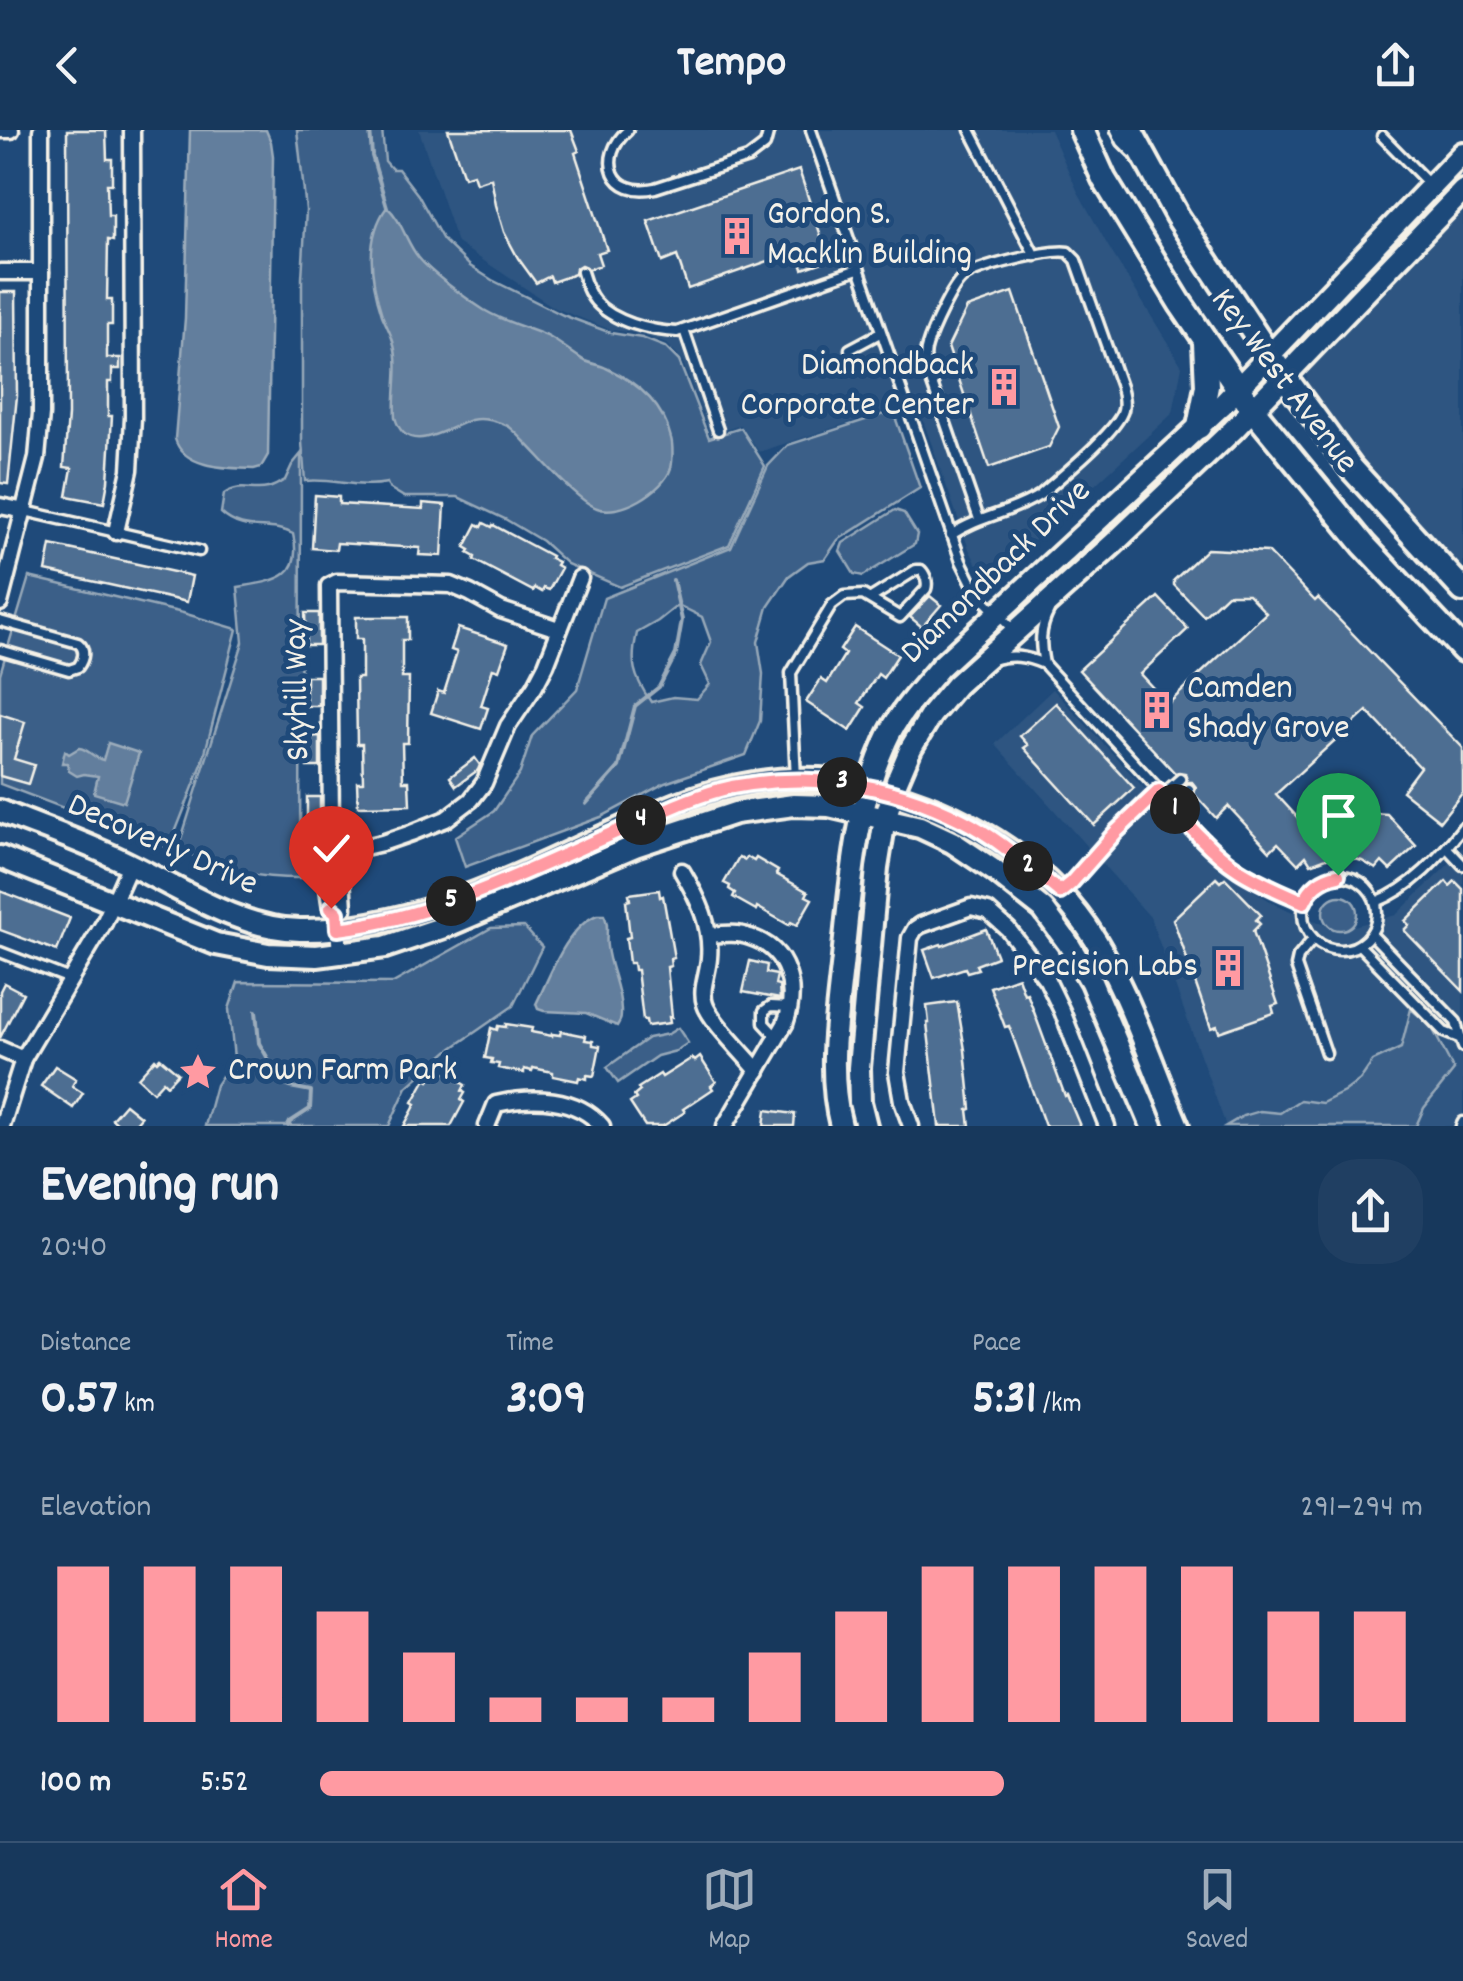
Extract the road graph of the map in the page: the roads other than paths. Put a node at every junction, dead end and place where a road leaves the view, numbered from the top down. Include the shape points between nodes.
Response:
1 (0, 130) edge
2 (11, 130) edge
3 (30, 130) edge
4 (41, 130) edge
5 (132, 130) edge
6 (628, 130) edge
7 (769, 130) edge
8 (811, 130) edge
9 (970, 130) edge
10 (1082, 130) edge
11 (1116, 130) edge
12 (1130, 130) edge
13 (1382, 136) dead end
14 (1463, 153) edge
15 (1155, 178) junction
16 (1431, 186) junction
17 (1463, 191) edge
18 (1035, 256) junction
19 (858, 269) junction
20 (0, 272) edge
21 (41, 272) junction
22 (582, 272) dead end
23 (684, 330) junction
24 (880, 333) junction
25 (1205, 340) junction
26 (850, 348) dead end
27 (1269, 354) junction
28 (1286, 376) junction
29 (1238, 389) junction
30 (1254, 410) junction
31 (1199, 427) junction
32 (718, 430) dead end
33 (0, 506) edge
34 (25, 511) junction
35 (979, 520) junction
36 (116, 532) junction
37 (951, 535) junction
38 (199, 551) dead end
39 (580, 578) dead end
40 (1068, 585) junction
41 (1463, 590) edge
42 (872, 598) junction
43 (0, 603) edge
44 (996, 614) junction
45 (0, 621) edge
46 (558, 629) junction
47 (1015, 632) junction
48 (0, 650) edge
49 (1463, 650) edge
50 (1044, 664) junction
51 (979, 665) junction
52 (796, 779) junction
53 (1180, 779) dead end
54 (869, 788) junction
55 (1189, 789) dead end
56 (1160, 793) junction
57 (893, 794) junction
58 (1172, 805) junction
59 (0, 811) edge
60 (861, 814) junction
61 (885, 820) junction
62 (1463, 826) edge
63 (630, 837) junction
64 (1446, 848) junction
65 (334, 854) junction
66 (0, 856) edge
67 (130, 864) junction
68 (1463, 865) edge
69 (682, 871) dead end
70 (1060, 892) junction
71 (114, 901) junction
72 (1304, 902) junction
73 (1376, 902) junction
74 (338, 921) junction
75 (1371, 934) junction
76 (709, 935) junction
77 (1313, 939) junction
78 (1359, 945) junction
79 (0, 952) edge
80 (340, 954) junction
81 (70, 979) junction
82 (790, 1007) junction
83 (778, 1038) junction
84 (1459, 1038) junction
85 (1463, 1048) edge
86 (0, 1049) edge
87 (1326, 1053) dead end
88 (23, 1060) junction
89 (758, 1071) junction
90 (1, 1126) edge
91 (487, 1126) edge
92 (602, 1126) edge
93 (725, 1126) edge
94 (841, 1126) edge
95 (866, 1126) edge
96 (912, 1126) edge
97 (1107, 1126) edge
98 (1152, 1126) edge
99 (1178, 1126) edge

1 - 2 street
3 - 4 street
4 - 21 street
5 - 36 street via 134,418
6 - 7 lane via 613,146 611,164 618,180 641,191 748,158 765,145
8 - 19 lane
9 - 18 lane
10 - 25 main road, Key West Avenue via 1104,179
11 - 15 lane
12 - 15 main road, Key West Avenue
13 - 16 lane
14 - 16 street, Diamondback Drive
15 - 27 main road, Key West Avenue
16 - 27 street, Diamondback Drive
17 - 28 street, Diamondback Drive
18 - 35 lane via 962,278 926,348 927,369
18 - 35 lane via 1061,250 1076,260 1124,405 1099,441 1040,495
19 - 23 lane
19 - 24 lane
20 - 21 street
21 - 34 street via 42,414
22 - 23 lane via 604,310 647,328
23 - 32 lane
24 - 26 lane
24 - 37 lane
25 - 29 main road, Key West Avenue
25 - 31 main road via 1207,386
27 - 28 main road, Key West Avenue
27 - 29 street, Diamondback Drive
28 - 30 street, Diamondback Drive
28 - 41 main road, Key West Avenue via 1352,469
29 - 30 main road, Key West Avenue
29 - 31 street, Diamondback Drive
30 - 40 street, Diamondback Drive
30 - 49 main road, Key West Avenue via 1364,545
31 - 44 street, Diamondback Drive
33 - 34 street
34 - 36 lane
34 - 43 street
35 - 37 lane
36 - 38 lane
37 - 44 lane via 977,593
39 - 46 street
40 - 47 street, Diamondback Drive
40 - 50 lane via 1043,624
42 - 42 lane via 902,616 928,585 916,570
42 - 52 lane via 837,599 792,671
44 - 47 lane
44 - 54 street, Diamondback Drive via 913,698 887,738
45 - 48 lane via 78,643 84,654 69,670
46 - 65 street via 536,686 470,800 446,819
46 - 65 street, Skyhill Way via 450,585 331,584
47 - 51 street, Diamondback Drive
50 - 51 lane via 1008,656
50 - 56 lane
51 - 57 street, Diamondback Drive via 931,715
52 - 54 street, Decoverly Drive
52 - 63 street, Decoverly Drive via 678,804
53 - 56 lane
54 - 57 street, Decoverly Drive
54 - 60 street, Diamondback Drive
55 - 58 lane
56 - 58 lane
56 - 70 lane
57 - 61 street, Diamondback Drive
57 - 70 street, Decoverly Drive via 964,821
58 - 72 lane via 1237,869
59 - 67 street, Decoverly Drive
60 - 61 street, Decoverly Drive
60 - 63 street, Decoverly Drive via 794,805
60 - 94 street, Diamondback Drive via 836,1026
61 - 95 street, Diamondback Drive via 861,1031
61 - 98 street, Decoverly Drive via 952,842 1043,909 1092,982
62 - 64 lane
63 - 74 street, Decoverly Drive via 442,905 396,918
63 - 80 street, Decoverly Drive via 447,926
64 - 68 lane
64 - 73 lane via 1403,889
65 - 74 street, Skyhill Way via 328,886
66 - 71 street, Decoverly Drive
67 - 71 street
67 - 74 street, Decoverly Drive via 262,925 297,930
69 - 76 street
70 - 99 street, Decoverly Drive via 1113,971
71 - 80 street, Decoverly Drive via 216,944 268,954
71 - 81 street
72 - 73 lane via 1316,884 1338,875 1361,882
72 - 77 lane
73 - 75 lane
74 - 80 street, Skyhill Way
75 - 78 lane
75 - 84 lane via 1456,1022
76 - 82 street via 747,936 774,952 790,977
76 - 89 street via 705,1007
77 - 78 lane via 1332,950
77 - 87 lane via 1296,966
78 - 84 lane via 1444,1032
79 - 81 lane
81 - 88 street
82 - 83 street
82 - 83 lane via 764,1011 764,1023
83 - 89 street
84 - 85 lane
86 - 88 street
88 - 90 street
89 - 93 street
91 - 92 street via 496,1104 533,1100 582,1108
96 - 97 street via 898,1072 910,938 921,925 971,907 999,920 1046,980

